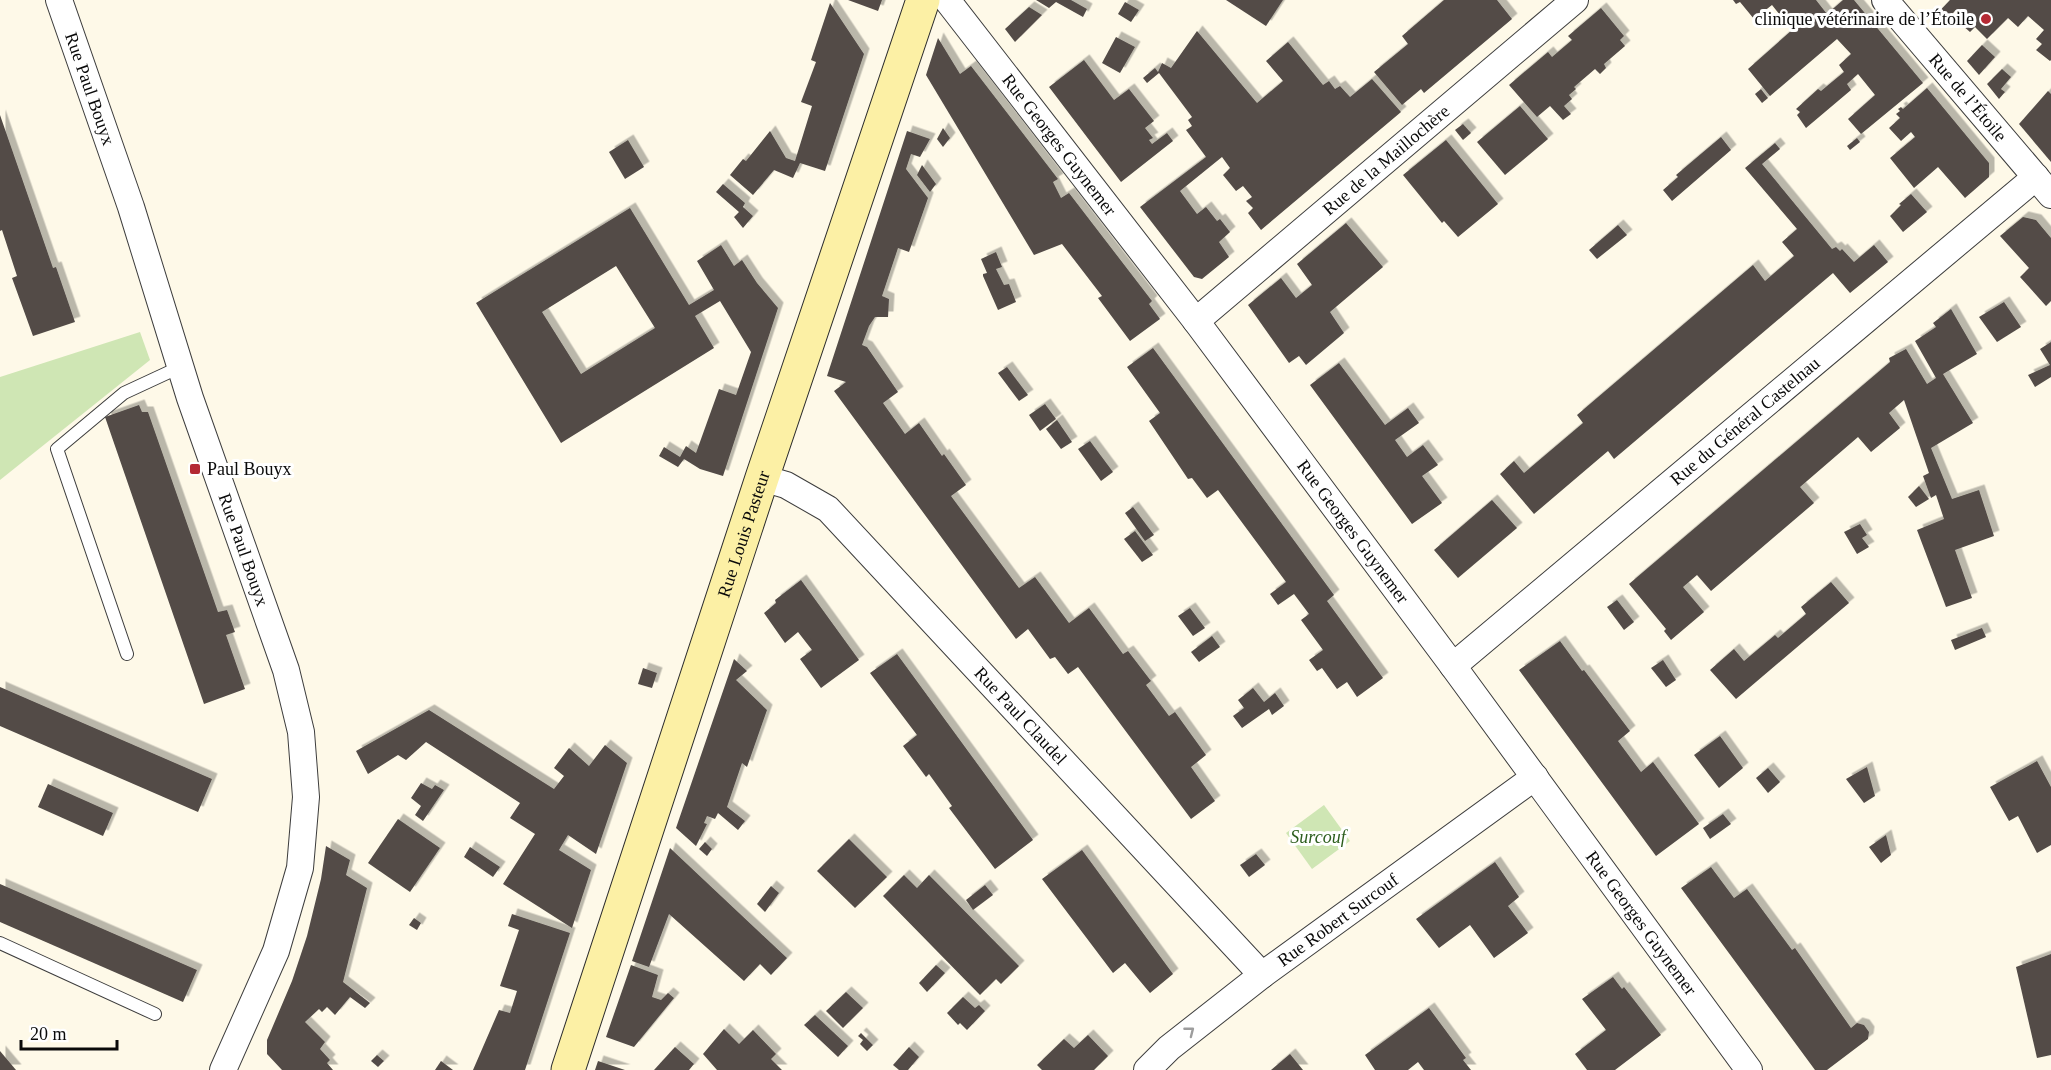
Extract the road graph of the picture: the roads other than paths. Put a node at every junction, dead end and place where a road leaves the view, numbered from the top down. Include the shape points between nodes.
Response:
1 (59, 0) edge
2 (923, 0) edge
3 (947, 0) edge
4 (1575, 0) edge
5 (1885, 0) edge
6 (2043, 186) edge
7 (1196, 321) junction
8 (180, 367) junction
9 (762, 478) junction
10 (127, 654) dead end
11 (1453, 666) junction
12 (1535, 777) junction
13 (0, 943) edge
14 (1262, 975) junction
15 (154, 1014) dead end
16 (233, 1066) edge
17 (568, 1070) edge
18 (1147, 1070) edge
19 (1749, 1070) edge

1 - 8 street, Rue Paul Bouyx via 131,207
2 - 9 main road, Rue Louis Pasteur
3 - 7 street, Rue Georges Guynemer
4 - 7 street, Rue de la Maillochère
5 - 6 street, Rue de l’Étoile
6 - 11 street, Rue du Général Castelnau
7 - 11 street, Rue Georges Guynemer
8 - 10 lane via 124,393 57,449
8 - 16 street, Rue Paul Bouyx via 286,670 301,732 306,797 300,868 279,940
9 - 14 street, Rue Paul Claudel via 786,485 828,510
9 - 17 main road, Rue Louis Pasteur
11 - 12 street, Rue Georges Guynemer
12 - 14 street, Rue Robert Surcouf
12 - 19 street, Rue Georges Guynemer
13 - 15 lane
18 -> 14 street, Rue Robert Surcouf

